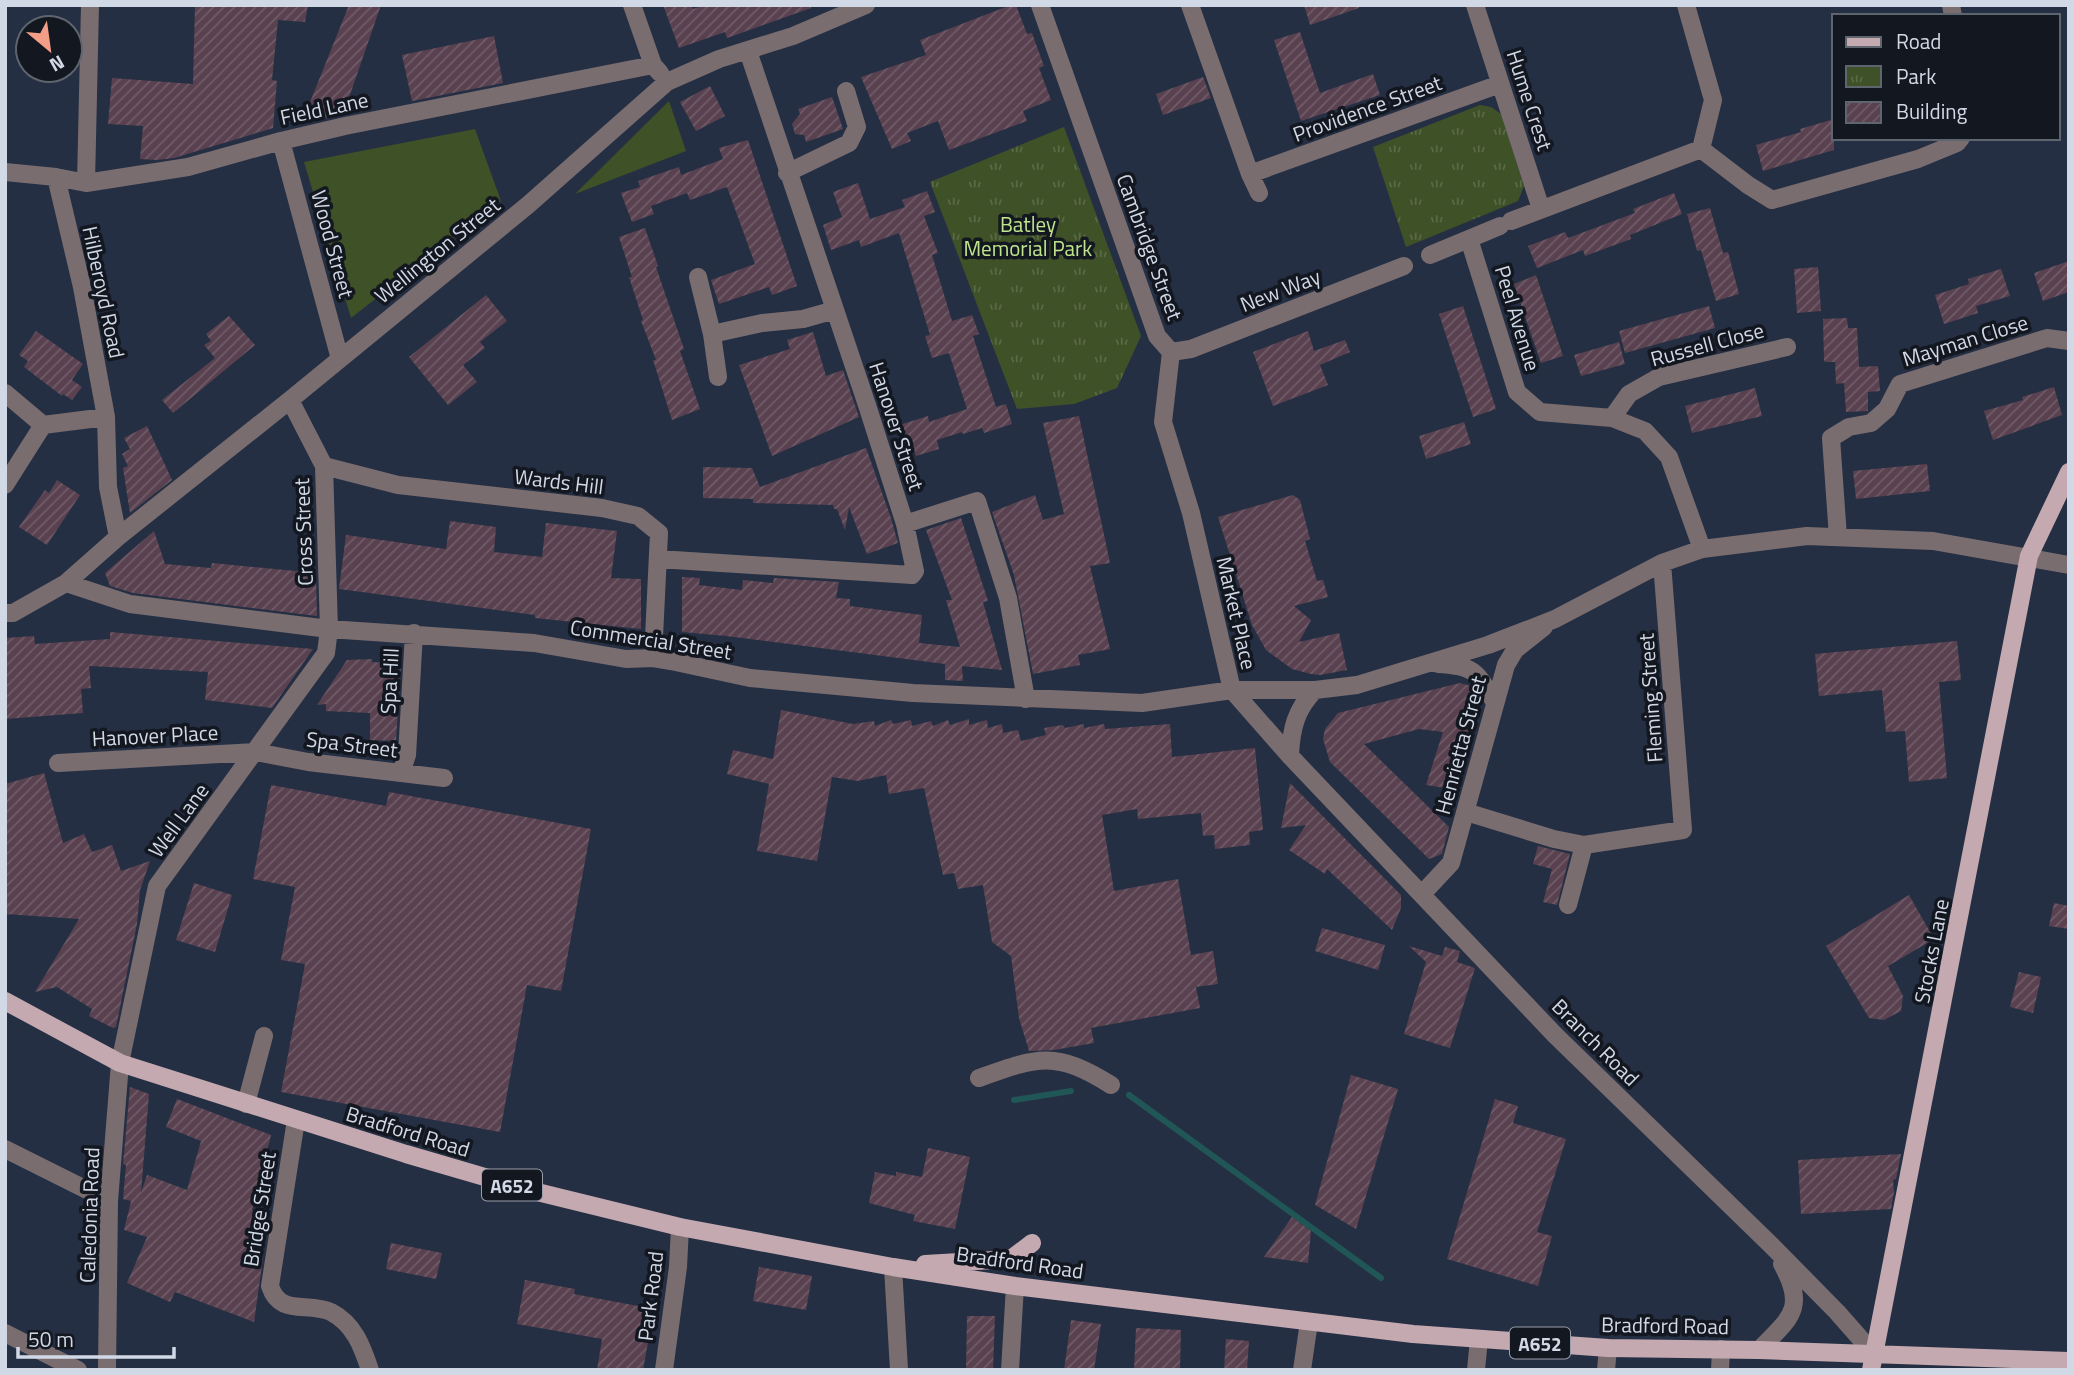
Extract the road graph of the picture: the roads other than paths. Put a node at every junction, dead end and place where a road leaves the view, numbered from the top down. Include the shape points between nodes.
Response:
1 (90, 5) edge
2 (632, 5) edge
3 (866, 5) edge
4 (1040, 5) edge
5 (1190, 5) edge
6 (1475, 5) edge
7 (1689, 6) edge
8 (748, 51) junction
9 (653, 65) junction
10 (667, 82) junction
11 (1500, 84) junction
12 (846, 91) dead end
13 (1959, 140) edge
14 (282, 141) junction
15 (1702, 149) junction
16 (5, 172) edge
17 (787, 173) junction
18 (1250, 174) junction
19 (56, 177) junction
20 (86, 183) junction
21 (1259, 192) dead end
22 (1541, 209) junction
23 (1469, 239) junction
24 (1430, 255) dead end
25 (1404, 266) dead end
26 (698, 277) dead end
27 (835, 310) junction
28 (712, 334) junction
29 (2069, 341) edge
30 (1787, 347) dead end
31 (1171, 352) junction
32 (340, 359) junction
33 (718, 377) dead end
34 (5, 393) edge
35 (290, 400) junction
36 (106, 417) junction
37 (1612, 418) junction
38 (43, 425) junction
39 (324, 466) junction
40 (2069, 472) edge
41 (5, 485) edge
42 (905, 524) junction
43 (118, 537) junction
44 (1838, 537) junction
45 (1198, 547) joint
46 (1702, 549) junction
47 (2029, 556) junction
48 (658, 559) junction
49 (1662, 563) junction
50 (2069, 565) edge
51 (66, 583) junction
52 (5, 613) edge
53 (1555, 619) junction
54 (328, 629) junction
55 (414, 633) junction
56 (653, 658) junction
57 (1430, 664) junction
58 (1232, 690) junction
59 (1315, 690) junction
60 (1026, 699) junction
61 (1494, 701) junction
62 (256, 752) junction
63 (1290, 756) junction
64 (58, 763) dead end
65 (401, 773) junction
66 (444, 778) dead end
67 (1466, 812) junction
68 (1584, 845) junction
69 (1423, 893) junction
70 (1568, 905) dead end
71 (5, 1001) edge
72 (264, 1036) dead end
73 (120, 1063) junction
74 (979, 1078) dead end
75 (1111, 1085) dead end
76 (246, 1104) junction
77 (296, 1120) junction
78 (5, 1149) edge
79 (109, 1201) junction
80 (680, 1227) junction
81 (1032, 1243) dead end
82 (1772, 1246) junction
83 (893, 1267) junction
84 (1015, 1286) junction
85 (1309, 1322) junction
86 (5, 1333) edge
87 (1479, 1339) junction
88 (1608, 1348) junction
89 (1721, 1349) junction
90 (1759, 1350) junction
91 (2069, 1361) edge
92 (1873, 1362) edge
93 (78, 1370) edge
94 (107, 1370) edge
95 (370, 1370) edge
96 (664, 1370) edge
97 (899, 1370) edge
98 (1010, 1370) edge
99 (1302, 1370) edge
100 (1476, 1370) edge
101 (1606, 1370) edge
102 (1720, 1370) edge

1 - 20 street
2 - 9 street
3 - 8 street, Wellington Street
4 - 31 street, Cambridge Street via 1157,336
5 - 18 street
6 - 11 street, Hume Crest
7 - 15 street via 1713,100
8 - 10 street, Wellington Street
8 - 17 street, Hanover Street
9 - 10 street
9 - 14 street, Field Lane
10 - 32 street, Wellington Street via 528,205
11 - 18 street, Providence Street
11 - 22 street, Hume Crest
12 - 17 street via 857,127 849,143
13 - 15 street via 1918,159 1772,200
14 - 20 street, Field Lane via 188,167
14 - 32 street, Wood Street
15 - 22 street
16 - 19 street, Field Lane
17 - 27 street, Hanover Street
18 - 21 street
19 - 20 street, Field Lane
19 - 36 street, Hilberoyd Road
22 - 23 street
23 - 24 street
23 - 37 street, Peel Avenue via 1517,392 1540,412
25 - 31 street, New Way via 1191,349
26 - 28 street
27 - 28 street
27 - 42 street, Hanover Street
28 - 33 street
29 - 44 street, Mayman Close via 2047,338 1900,384 1887,409 1871,423 1849,427 1831,438
30 - 37 street, Russell Close via 1659,377 1629,394
31 - 45 street, Cambridge Street via 1163,422
32 - 35 street, Wellington Street
34 - 38 street
35 - 39 street, Cross Street
35 - 43 street, Wellington Street
36 - 38 street
36 - 43 street, Hilberoyd Road via 108,488
37 - 46 street, Peel Avenue via 1645,431 1669,457
38 - 41 street
39 - 48 street, Wards Hill via 398,485 638,516 659,533
39 - 54 street, Cross Street
40 - 47 main road, Stocks Lane
42 - 48 street, Hanover Street via 915,566 912,575
42 - 60 street via 977,502 1008,598
43 - 51 street, Wellington Street
44 - 46 street via 1807,536
44 - 47 street via 1933,541
45 - 58 street, Market Place
46 - 49 street
47 - 50 street
47 - 92 main road, Stocks Lane
48 - 56 street, Wards Hill
49 - 53 street
49 - 68 street, Fleming Street via 1683,830
51 - 52 street, Wellington Street via 13,613
51 - 54 street, Commercial Street via 130,604
53 - 57 street, Commercial Street
53 - 61 street, Henrietta Street via 1515,650
54 - 55 street, Commercial Street
54 - 62 street, Well Lane via 326,653
55 - 56 street, Commercial Street via 534,643 626,659
55 - 65 street, Spa Hill via 407,755
56 - 60 street, Commercial Street via 750,678
57 - 59 street, Commercial Street via 1357,685
57 - 61 street via 1460,666 1479,675
58 - 59 street, Commercial Street
58 - 60 street, Commercial Street via 1142,703
58 - 63 street, Branch Road
59 - 63 street via 1297,713
61 - 67 street, Henrietta Street
62 - 64 street, Hanover Place
62 - 65 street, Spa Street
62 - 73 street, Well Lane via 157,886
63 - 69 street, Branch Road
65 - 66 street, Spa Street
67 - 68 street
67 - 69 street, Henrietta Street via 1451,863
68 - 70 street
69 - 82 street, Branch Road via 1555,1035
71 - 73 main road, Bradford Road / A652
72 - 76 street
73 - 76 main road, Bradford Road / A652
73 - 79 street, Caledonia Road
74 - 75 street via 1030,1060 1062,1061
76 - 77 main road, Bradford Road / A652
77 - 80 main road, Bradford Road / A652 via 529,1190
77 - 95 street, Bridge Street via 270,1286 282,1304 329,1311 347,1324 362,1345
78 - 79 street
79 - 94 street, Caledonia Road
80 - 83 main road, Bradford Road / A652
80 - 96 street, Park Road
81 - 83 main road via 1011,1259
82 - 90 street via 1790,1279 1794,1302 1790,1317
82 - 92 street, Branch Road via 1837,1312
83 - 84 main road, Bradford Road / A652
83 - 97 street
84 - 85 main road, Bradford Road / A652
84 - 98 street
85 - 87 main road, Bradford Road / A652
85 - 99 street
86 - 93 street
87 - 88 main road, Bradford Road / A652
87 - 100 street
88 - 89 main road, Bradford Road / A652
88 - 101 street
89 - 90 main road, Bradford Road / A652
89 - 102 street
90 - 92 main road, Bradford Road / A652
91 - 92 main road, Bradford Road / A652

